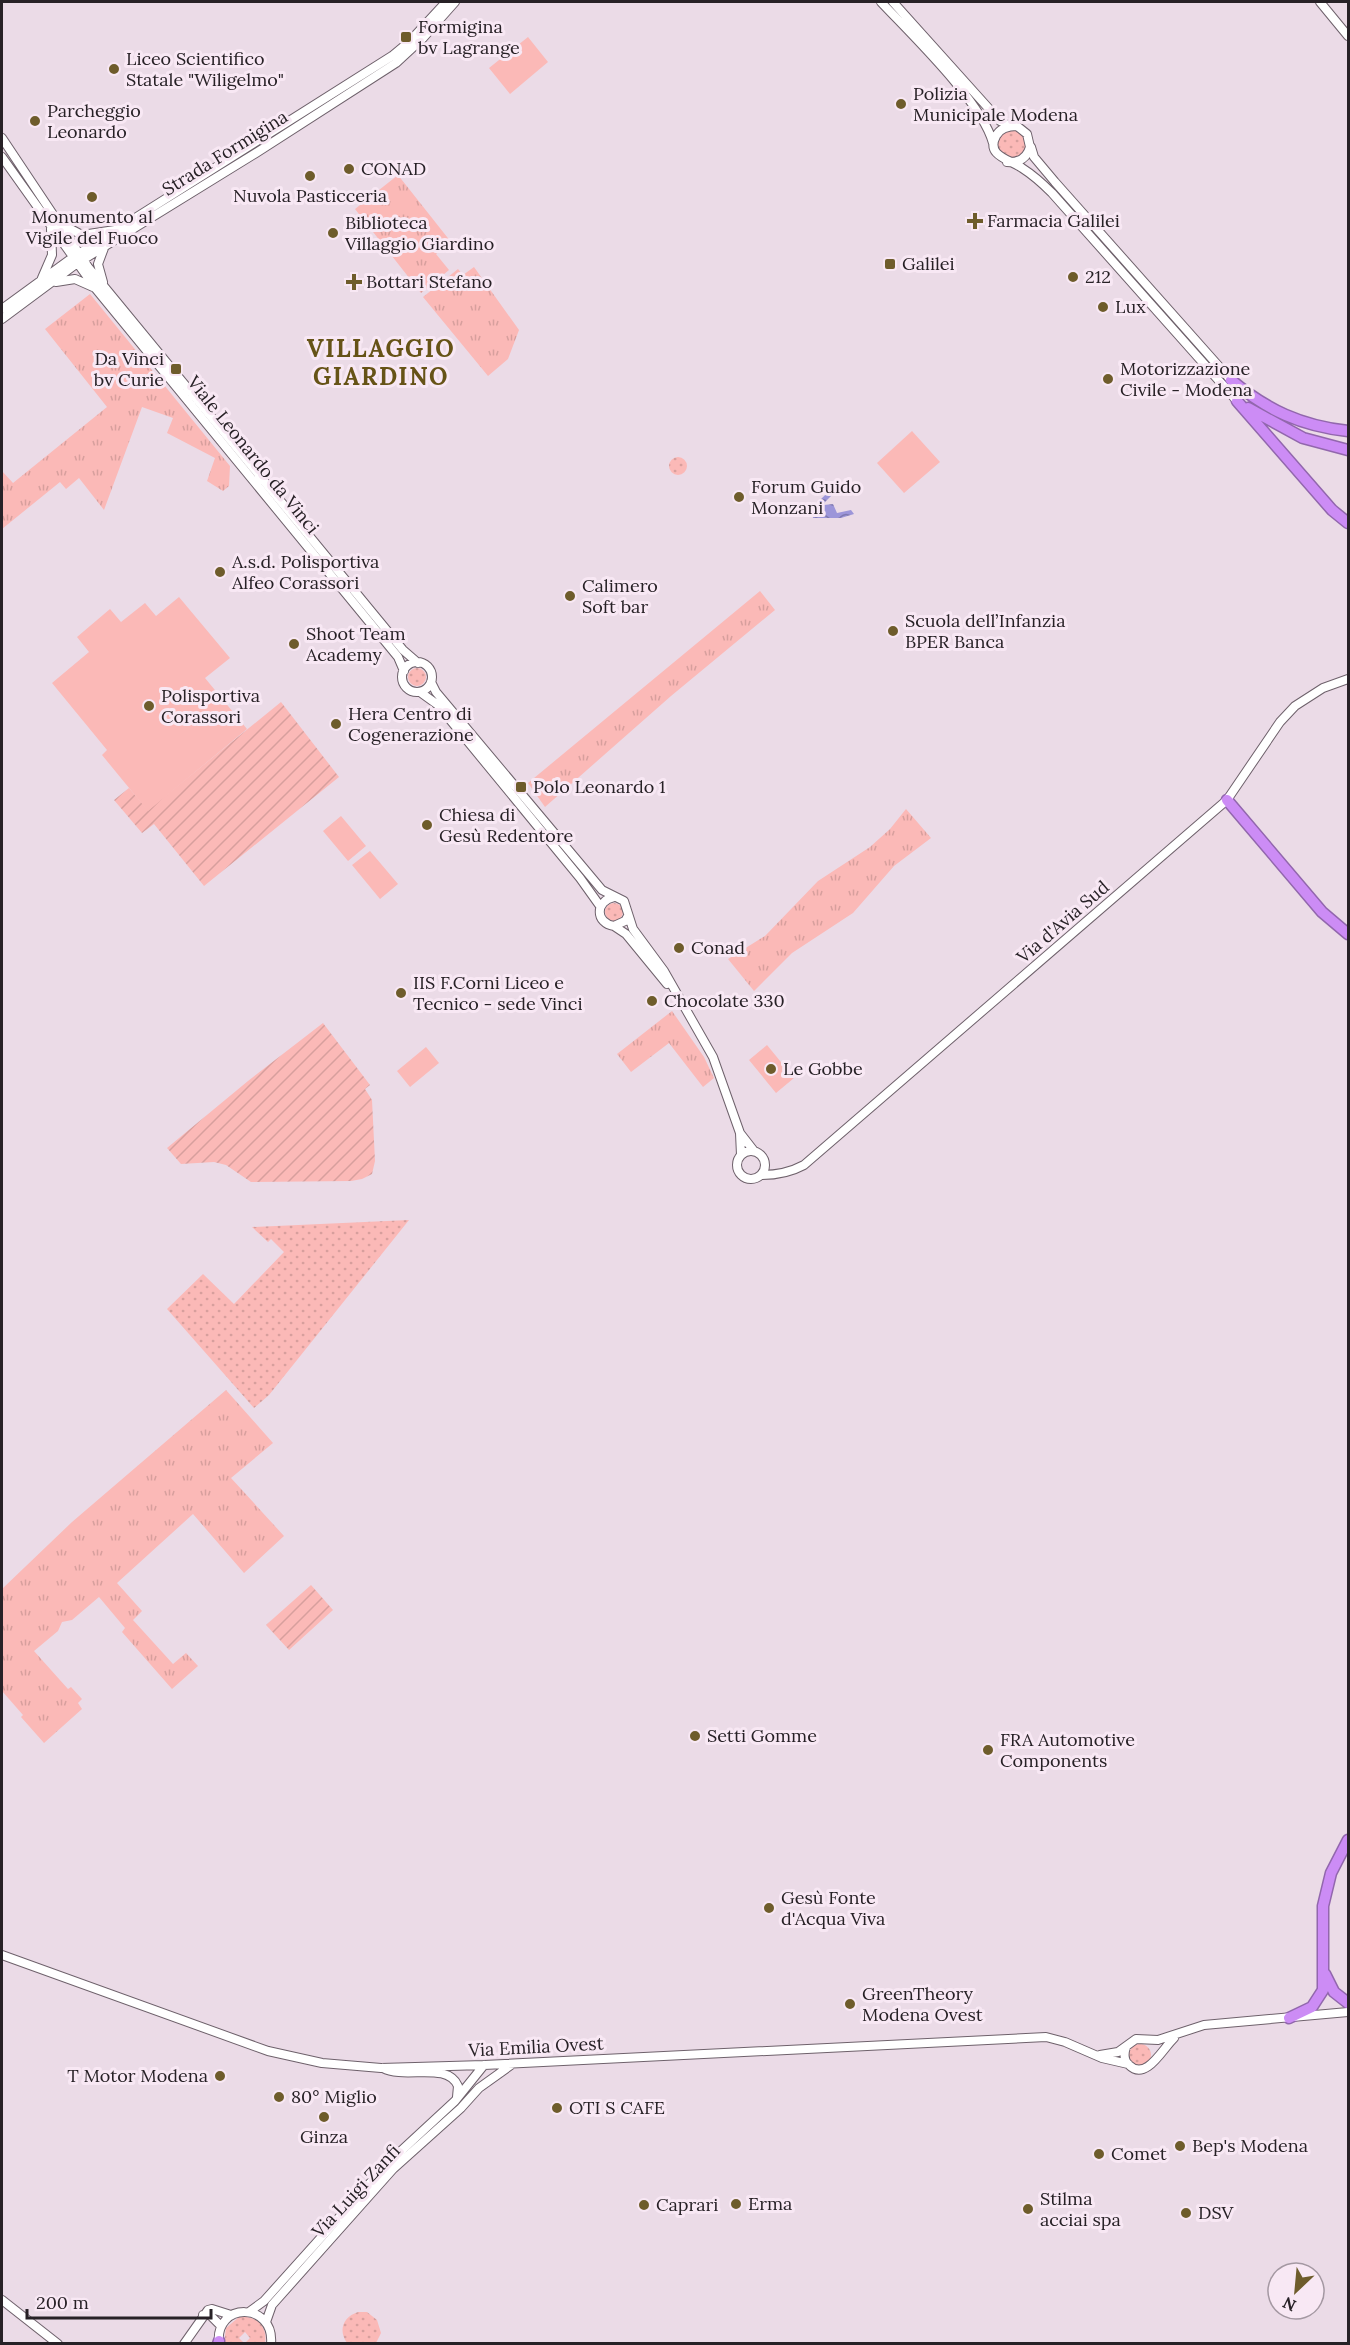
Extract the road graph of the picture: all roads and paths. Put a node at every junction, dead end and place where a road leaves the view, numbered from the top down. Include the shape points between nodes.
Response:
1 (446, 2) edge
2 (455, 2) edge
3 (881, 2) edge
4 (893, 2) edge
5 (1320, 2) edge
6 (1348, 36) edge
7 (1010, 126) junction
8 (2, 138) edge
9 (1030, 140) junction
10 (994, 146) junction
11 (2, 157) edge
12 (1007, 162) junction
13 (55, 225) junction
14 (117, 230) junction
15 (107, 244) junction
16 (78, 258) junction
17 (39, 282) junction
18 (49, 284) junction
19 (96, 289) junction
20 (105, 289) junction
21 (2, 309) edge
22 (2, 319) edge
23 (1231, 380) junction
24 (1237, 401) junction
25 (1270, 421) junction
26 (1348, 431) edge
27 (1348, 450) edge
28 (1348, 523) edge
29 (418, 663) junction
30 (404, 671) junction
31 (1348, 679) edge
32 (431, 682) junction
33 (420, 692) junction
34 (1227, 800) junction
35 (614, 897) junction
36 (600, 906) junction
37 (628, 916) junction
38 (614, 926) junction
39 (1348, 934) edge
40 (676, 994) junction
41 (740, 1133) junction
42 (754, 1151) junction
43 (741, 1155) junction
44 (766, 1164) junction
45 (779, 1172) junction
46 (762, 1175) junction
47 (1348, 1840) edge
48 (2, 1955) edge
49 (1324, 1974) junction
50 (1348, 2003) edge
51 (1348, 2012) edge
52 (1288, 2018) junction
53 (1178, 2035) junction
54 (1147, 2040) junction
55 (1126, 2046) junction
56 (1088, 2052) junction
57 (1154, 2060) junction
58 (514, 2063) junction
59 (1128, 2064) junction
60 (484, 2065) junction
61 (381, 2068) junction
62 (480, 2088) junction
63 (455, 2101) junction
64 (2, 2301) edge
65 (249, 2312) junction
66 (203, 2314) junction
67 (231, 2315) junction
68 (266, 2322) junction
69 (221, 2326) junction
70 (58, 2343) edge
71 (184, 2343) edge
72 (219, 2343) edge
73 (271, 2343) edge

1 - 14 street, Strada Formigina via 392,56
2 - 15 street, Strada Formigina via 396,63
3 - 10 street via 956,84 984,122
4 - 7 street via 1000,121
5 - 6 street
7 - 9 street via 1023,129
7 - 10 street via 1000,130
8 - 13 street
9 - 12 street via 1025,158
9 - 23 street via 1034,157
10 - 12 street via 998,156
11 - 13 street
12 - 24 street via 1021,166 1052,193
13 - 14 street via 82,235
13 - 16 street
13 - 17 street via 52,255
14 - 16 street, Strada Formigina
15 - 16 street, Strada Formigina
15 - 20 street via 98,264
16 - 17 street, Strada Formigina
16 - 18 street, Strada Formigina
16 - 19 street, Viale Leonardo da Vinci
16 - 20 street, Viale Leonardo da Vinci
17 - 21 street, Strada Formigina
18 - 19 street via 75,279
18 - 22 street, Strada Formigina
19 - 30 street, Viale Leonardo da Vinci via 398,657
20 - 29 street, Viale Leonardo da Vinci via 403,650
23 - 25 highway
23 - 26 highway via 1303,423
24 - 25 highway
24 - 28 highway via 1332,510
25 - 27 highway via 1303,438
29 - 30 street
29 - 32 street via 431,672
30 - 33 street via 406,687
31 - 34 street, Via d'Avia Sud via 1323,687 1295,706
32 - 33 street
32 - 35 street via 602,890
33 - 36 street via 438,705
34 - 39 highway via 1322,912
34 - 45 street, Via d'Avia Sud via 804,1165
35 - 36 street
35 - 37 street via 627,906
36 - 38 street via 602,920
37 - 38 street
37 - 40 street
38 - 40 street via 626,934
40 - 41 street via 713,1057
41 - 42 street
41 - 43 street
42 - 43 street
42 - 44 street via 761,1154
43 - 46 street via 737,1166 742,1175 752,1179
44 - 45 street
44 - 46 street
45 - 46 street, Via d'Avia Sud
47 - 49 highway via 1331,1873 1323,1906
48 - 61 street, Via Emilia Ovest via 278,2054
49 - 50 highway via 1334,1992
49 - 52 highway via 1323,1990 1312,2007
51 - 52 street
52 - 53 street via 1204,2025
53 - 54 street
53 - 57 street
54 - 55 street via 1136,2039
54 - 57 street via 1155,2049
55 - 56 street, Via Emilia Ovest via 1114,2054
55 - 59 street
56 - 58 street, Via Emilia Ovest via 1056,2039 1025,2037
56 - 59 street, Via Emilia Ovest
57 - 59 street via 1142,2070
58 - 60 street, Via Emilia Ovest
58 - 62 street, Via Luigi Zanfi
60 - 61 street, Via Emilia Ovest
60 - 62 street
60 - 63 street, Via Luigi Zanfi
61 - 63 street via 391,2073 450,2076 458,2086
62 - 68 street, Via Luigi Zanfi via 393,2169 272,2305
63 - 65 street, Via Luigi Zanfi via 388,2163 264,2301
64 - 70 street
65 - 67 street
65 - 68 street
66 - 67 street via 212,2309
66 - 69 street via 210,2315
66 - 71 street
67 - 69 street
68 - 73 street
69 - 72 street

